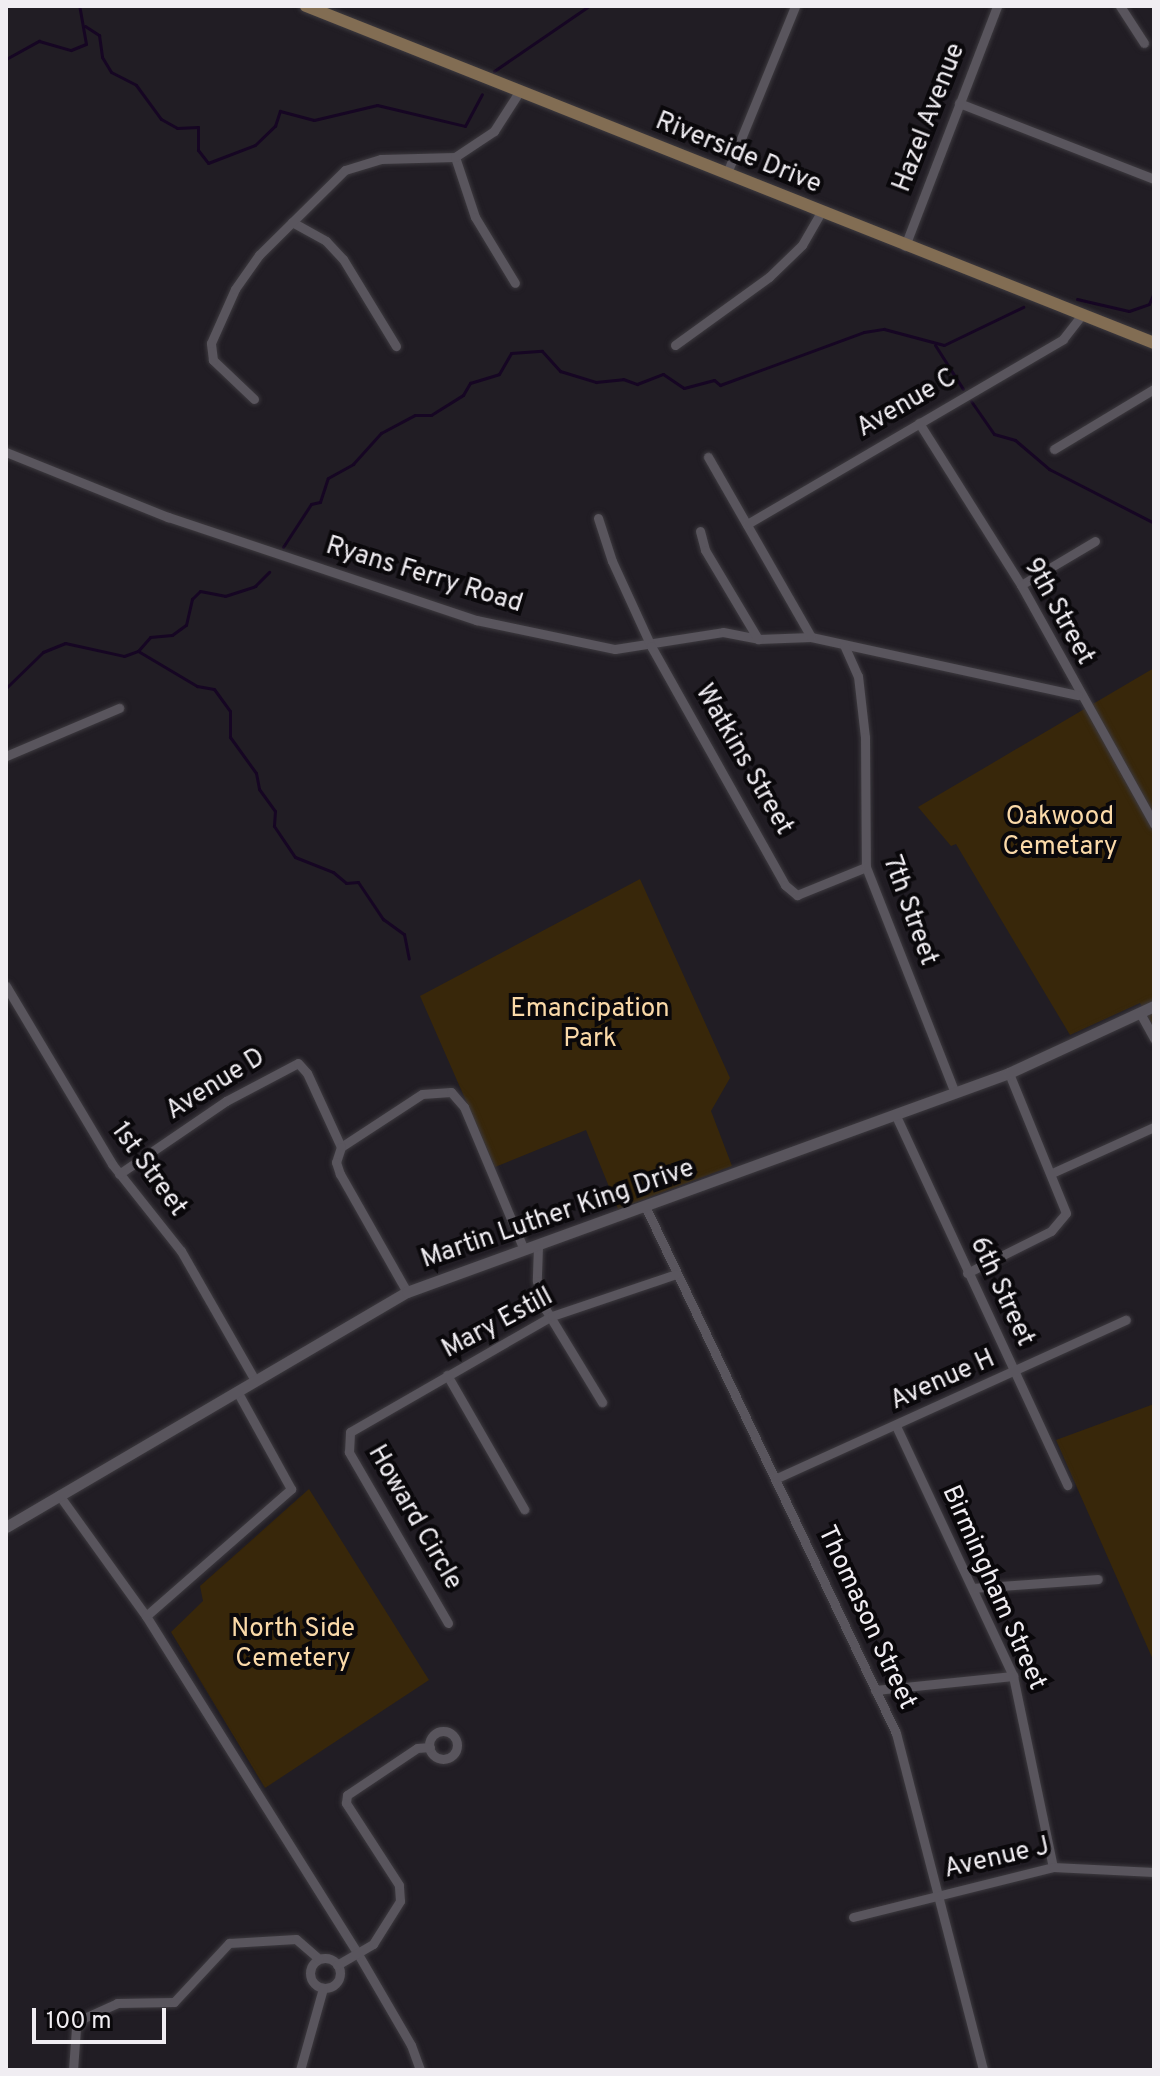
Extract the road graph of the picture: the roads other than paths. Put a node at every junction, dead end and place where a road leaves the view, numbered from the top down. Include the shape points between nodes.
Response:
1 (306, 6) edge
2 (795, 6) edge
3 (997, 6) edge
4 (1120, 6) edge
5 (1144, 43) dead end
6 (519, 92) junction
7 (959, 103) junction
8 (455, 157) junction
9 (727, 173) junction
10 (1154, 179) edge
11 (822, 211) junction
12 (292, 222) junction
13 (905, 246) junction
14 (515, 283) dead end
15 (1082, 315) junction
16 (1154, 343) edge
17 (675, 345) dead end
18 (396, 346) dead end
19 (1154, 389) edge
20 (254, 399) dead end
21 (919, 423) junction
22 (1054, 449) dead end
23 (6, 452) edge
24 (708, 457) dead end
25 (598, 518) dead end
26 (747, 524) junction
27 (700, 531) dead end
28 (1095, 541) dead end
29 (1021, 585) junction
30 (811, 637) junction
31 (758, 639) junction
32 (844, 645) junction
33 (651, 646) junction
34 (1078, 695) junction
35 (119, 708) dead end
36 (6, 756) edge
37 (1154, 824) edge
38 (866, 867) junction
39 (6, 986) edge
40 (1154, 1006) edge
41 (1140, 1013) junction
42 (1154, 1038) edge
43 (1009, 1073) junction
44 (955, 1093) junction
45 (896, 1116) junction
46 (1154, 1127) edge
47 (341, 1147) junction
48 (1052, 1173) junction
49 (119, 1174) junction
50 (646, 1208) junction
51 (538, 1246) junction
52 (524, 1250) junction
53 (967, 1273) junction
54 (676, 1274) junction
55 (407, 1292) junction
56 (552, 1316) junction
57 (1126, 1320) dead end
58 (1015, 1374) junction
59 (447, 1375) junction
60 (255, 1380) junction
61 (237, 1391) junction
62 (602, 1402) dead end
63 (896, 1426) junction
64 (350, 1432) joint
65 (777, 1478) junction
66 (1067, 1485) dead end
67 (59, 1495) junction
68 (524, 1509) dead end
69 (6, 1527) edge
70 (1098, 1579) dead end
71 (973, 1588) junction
72 (146, 1616) junction
73 (448, 1623) dead end
74 (1013, 1676) junction
75 (875, 1690) junction
76 (430, 1747) dead end
77 (1053, 1867) junction
78 (1154, 1872) edge
79 (942, 1894) junction
80 (853, 1917) dead end
81 (358, 1954) junction
82 (319, 1959) junction
83 (337, 1965) junction
84 (323, 1988) junction
85 (73, 2070) edge
86 (300, 2070) edge
87 (420, 2070) edge
88 (983, 2070) edge

1 - 6 main road, Riverside Drive
2 - 9 street
3 - 7 street, Hazel Avenue
4 - 5 street
6 - 8 street via 494,131
6 - 9 main road, Riverside Drive
7 - 10 street
7 - 13 street, Hazel Avenue
8 - 12 street via 360,164 329,182
8 - 14 street via 475,217
9 - 11 main road, Riverside Drive
11 - 13 main road, Riverside Drive
11 - 17 street via 802,245 769,277
12 - 18 street via 326,241 343,259
12 - 20 street via 235,289 211,343 213,360
13 - 15 main road, Riverside Drive
15 - 16 main road, Riverside Drive
15 - 21 street, Avenue C via 1063,339
19 - 22 street
21 - 26 street, Avenue C
21 - 29 street, 9th Street
23 - 33 street, Ryans Ferry Road via 168,517 476,620 615,649
24 - 26 street
25 - 33 street, Watkins Street
26 - 30 street
27 - 31 street via 705,550
28 - 29 street
29 - 34 street, 9th Street
30 - 31 street, Ryans Ferry Road
30 - 32 street, Ryans Ferry Road
31 - 33 street, Ryans Ferry Road via 723,632
32 - 34 street, Ryans Ferry Road
32 - 38 street, 7th Street via 858,676 865,737
33 - 38 street, Watkins Street via 785,885 797,895
34 - 37 street, 9th Street
35 - 36 street
38 - 44 street, 7th Street
39 - 49 street, 1st Street
40 - 41 street, Martin Luther King Drive
41 - 42 street
41 - 43 street, Martin Luther King Drive
43 - 44 street, Martin Luther King Drive
43 - 48 street
44 - 45 street, Martin Luther King Drive
45 - 50 street, Martin Luther King Drive
45 - 53 street, 6th Street
46 - 48 street
47 - 49 street, Avenue D via 298,1063 226,1101
47 - 52 street via 422,1094 451,1092 464,1107
47 - 55 street via 336,1162 340,1174
48 - 53 street via 1064,1219 1051,1231
49 - 60 street, 1st Street via 181,1251
50 - 51 street, Martin Luther King Drive
50 - 54 street, Thomason Street
51 - 52 street, Martin Luther King Drive
51 - 56 street via 537,1281
52 - 55 street, Martin Luther King Drive
53 - 58 street, 6th Street
54 - 56 street, Mary Estill
54 - 65 street, Thomason Street
55 - 60 street, Martin Luther King Drive
56 - 59 street, Mary Estill
56 - 62 street
57 - 58 street, Avenue H
58 - 63 street, Avenue H
58 - 66 street, 6th Street
59 - 64 street, Mary Estill
59 - 68 street
60 - 61 street, Martin Luther King Drive
61 - 67 street, Martin Luther King Drive
61 - 72 street via 291,1489
63 - 65 street, Avenue H
63 - 71 street, Birmingham Street
64 - 73 street, Howard Circle via 349,1452
65 - 75 street, Thomason Street
67 - 69 street, Martin Luther King Drive
67 - 72 street
70 - 71 street
71 - 74 street, Birmingham Street
72 - 81 street
74 - 75 street
74 - 77 street, Birmingham Street
75 - 79 street, Thomason Street via 910,1774
76 - 81 street via 417,1748 347,1795 346,1803 400,1892 387,1925
77 - 78 street, Avenue J
77 - 79 street, Avenue J
79 - 80 street, Avenue J
79 - 88 street, Thomason Street
81 - 83 street
81 - 87 street
82 - 83 street
82 - 84 street via 310,1975
82 - 85 street via 296,1939 229,1943 174,2002 117,2003 84,2018 76,2028
83 - 84 street via 336,1983
84 - 86 street

